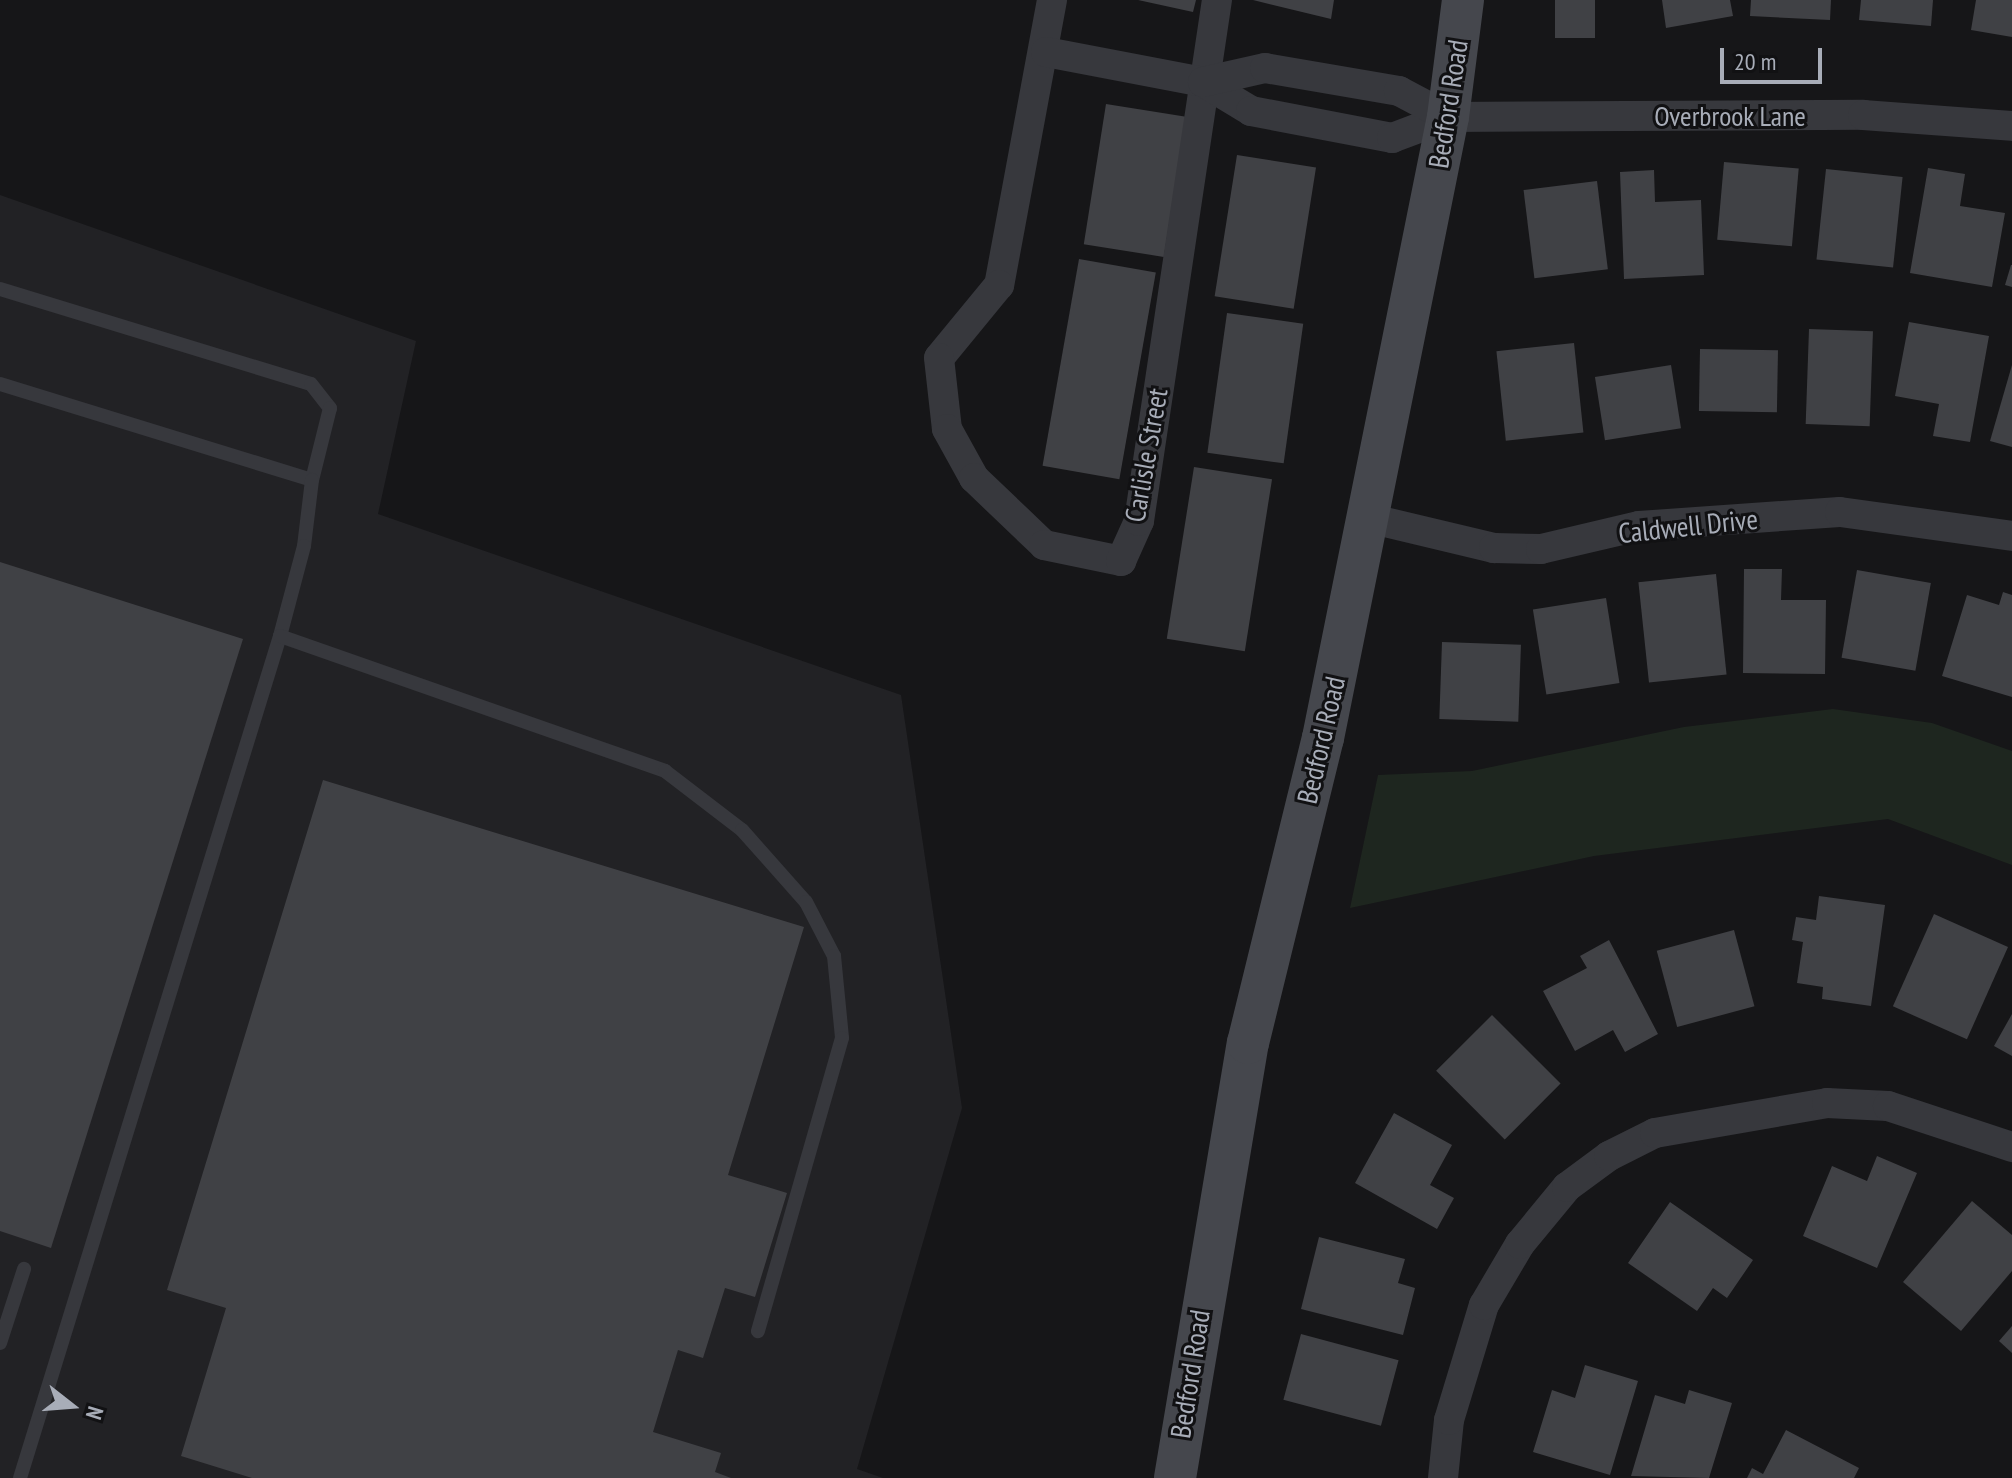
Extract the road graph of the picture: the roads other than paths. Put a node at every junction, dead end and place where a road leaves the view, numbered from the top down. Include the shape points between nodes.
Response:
1 (1052, 0) edge
2 (1217, 0) edge
3 (1463, 0) edge
4 (1046, 52) junction
5 (1203, 82) junction
6 (1448, 117) junction
7 (2012, 126) edge
8 (0, 289) edge
9 (0, 384) edge
10 (312, 480) junction
11 (1368, 518) junction
12 (2012, 536) edge
13 (280, 636) junction
14 (2012, 1147) edge
15 (24, 1269) dead end
16 (758, 1331) dead end
17 (0, 1343) edge
18 (20, 1478) edge
19 (1175, 1478) edge
20 (1443, 1478) edge

1 - 4 street, Carlisle Street
2 - 5 street, Carlisle Street
3 - 6 main road, Bedford Road
4 - 5 street, Overbrook Lane
4 - 5 street, Carlisle Street via 999,285 939,358 947,429 974,478 1044,545 1121,561 1139,521
5 - 6 street, Overbrook Lane via 1265,68 1399,91
5 - 6 street, Overbrook Lane via 1251,111 1392,138
6 - 7 street, Overbrook Lane via 1863,115
6 - 11 main road, Bedford Road
8 - 10 lane via 311,384 330,408
9 - 10 lane
10 - 13 lane via 304,546
11 - 12 street, Caldwell Drive via 1494,548 1541,549 1639,526 1840,512
11 - 19 main road, Bedford Road via 1248,1043
13 - 16 lane via 665,771 742,830 806,902 834,956 842,1038
13 - 18 lane
14 - 20 street via 1888,1106 1827,1103 1655,1133 1609,1156 1567,1187 1520,1244 1484,1305 1449,1420
15 - 17 lane

